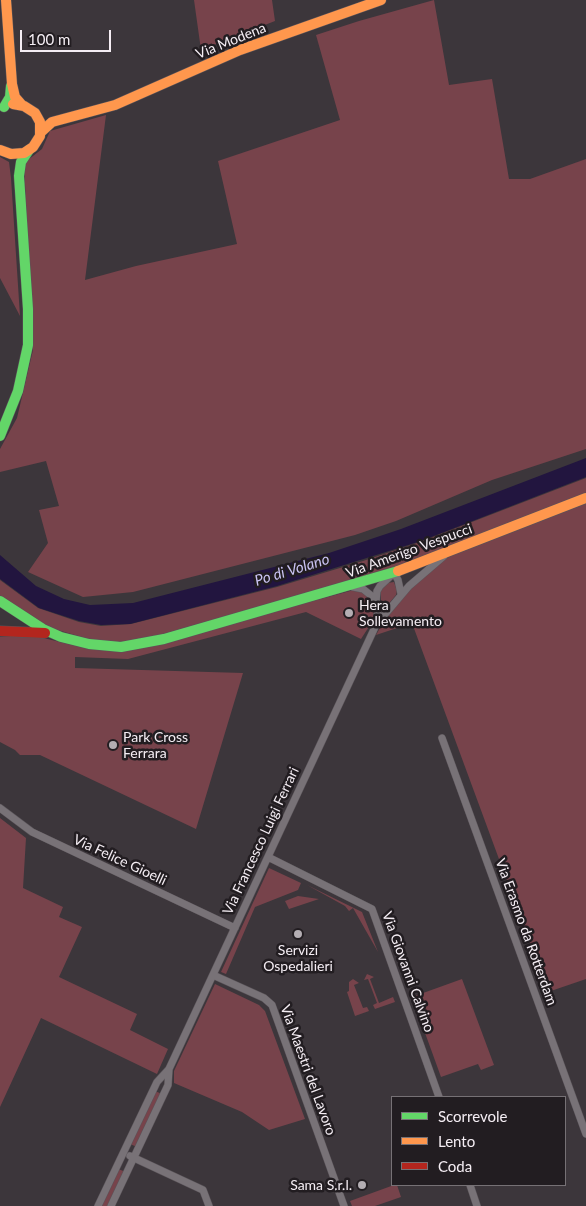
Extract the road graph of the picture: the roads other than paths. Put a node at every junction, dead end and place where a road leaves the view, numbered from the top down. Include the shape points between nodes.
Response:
1 (6, 0) edge
2 (381, 0) edge
3 (12, 84) junction
4 (22, 105) junction
5 (2, 108) edge
6 (36, 115) junction
7 (63, 118) junction
8 (40, 133) junction
9 (29, 150) junction
10 (4, 152) edge
11 (19, 176) junction
12 (0, 436) edge
13 (586, 498) edge
14 (450, 552) junction
15 (394, 573) junction
16 (350, 588) junction
17 (401, 594) junction
18 (0, 602) edge
19 (376, 603) junction
20 (376, 625) junction
21 (0, 631) edge
22 (16, 631) junction
23 (61, 637) junction
24 (442, 738) dead end
25 (0, 808) edge
26 (268, 857) junction
27 (235, 928) junction
28 (213, 975) junction
29 (169, 1069) junction
30 (439, 1096) edge
31 (586, 1134) edge
32 (124, 1153) junction
33 (134, 1158) junction
34 (470, 1186) edge
35 (98, 1206) edge
36 (111, 1206) edge
37 (209, 1206) edge
38 (344, 1206) edge
39 (478, 1206) edge

1 - 3 main road
2 - 7 main road, Via Modena via 240,50 115,105
3 - 4 main road via 15,97
3 - 5 main road via 10,97
4 - 5 main road
4 - 6 main road
6 - 7 main road, Via Modena via 48,119
6 - 8 main road
7 - 8 main road, Via Modena via 47,125
8 - 9 main road via 37,143
9 - 10 main road via 21,154
9 - 11 main road via 20,162
10 - 11 main road via 15,162
11 - 12 main road via 28,336 18,391
13 - 14 main road, Via Amerigo Vespucci
14 - 15 main road, Via Amerigo Vespucci
14 - 17 street, Via Francesco Luigi Ferrari
15 - 16 main road, Via Amerigo Vespucci
15 - 17 street
15 - 19 street, Via Francesco Luigi Ferrari via 380,586
16 - 19 street via 363,589
16 - 23 main road, Via Amerigo Vespucci via 143,644 104,646
17 - 20 street, Via Francesco Luigi Ferrari
18 - 22 main road
18 - 23 main road
19 - 20 street, Via Francesco Luigi Ferrari
20 - 26 street, Via Francesco Luigi Ferrari
21 - 22 main road
22 - 23 main road
24 - 31 street, Via Erasmo da Rotterdam
25 - 27 street, Via Felice Gioelli via 32,832
26 - 27 street, Via Francesco Luigi Ferrari
26 - 30 street, Via Giovanni Calvino via 372,909
27 - 28 street, Via Francesco Luigi Ferrari
28 - 29 street, Via Francesco Luigi Ferrari
28 - 38 street, Via Maestri del Lavoro via 264,998 272,1005
29 - 32 street, Via Francesco Luigi Ferrari via 157,1082
29 - 33 street, Via Francesco Luigi Ferrari via 168,1085
32 - 33 street
32 - 35 street, Via Francesco Luigi Ferrari
33 - 36 street, Via Francesco Luigi Ferrari
33 - 37 street via 203,1190
34 - 39 street

